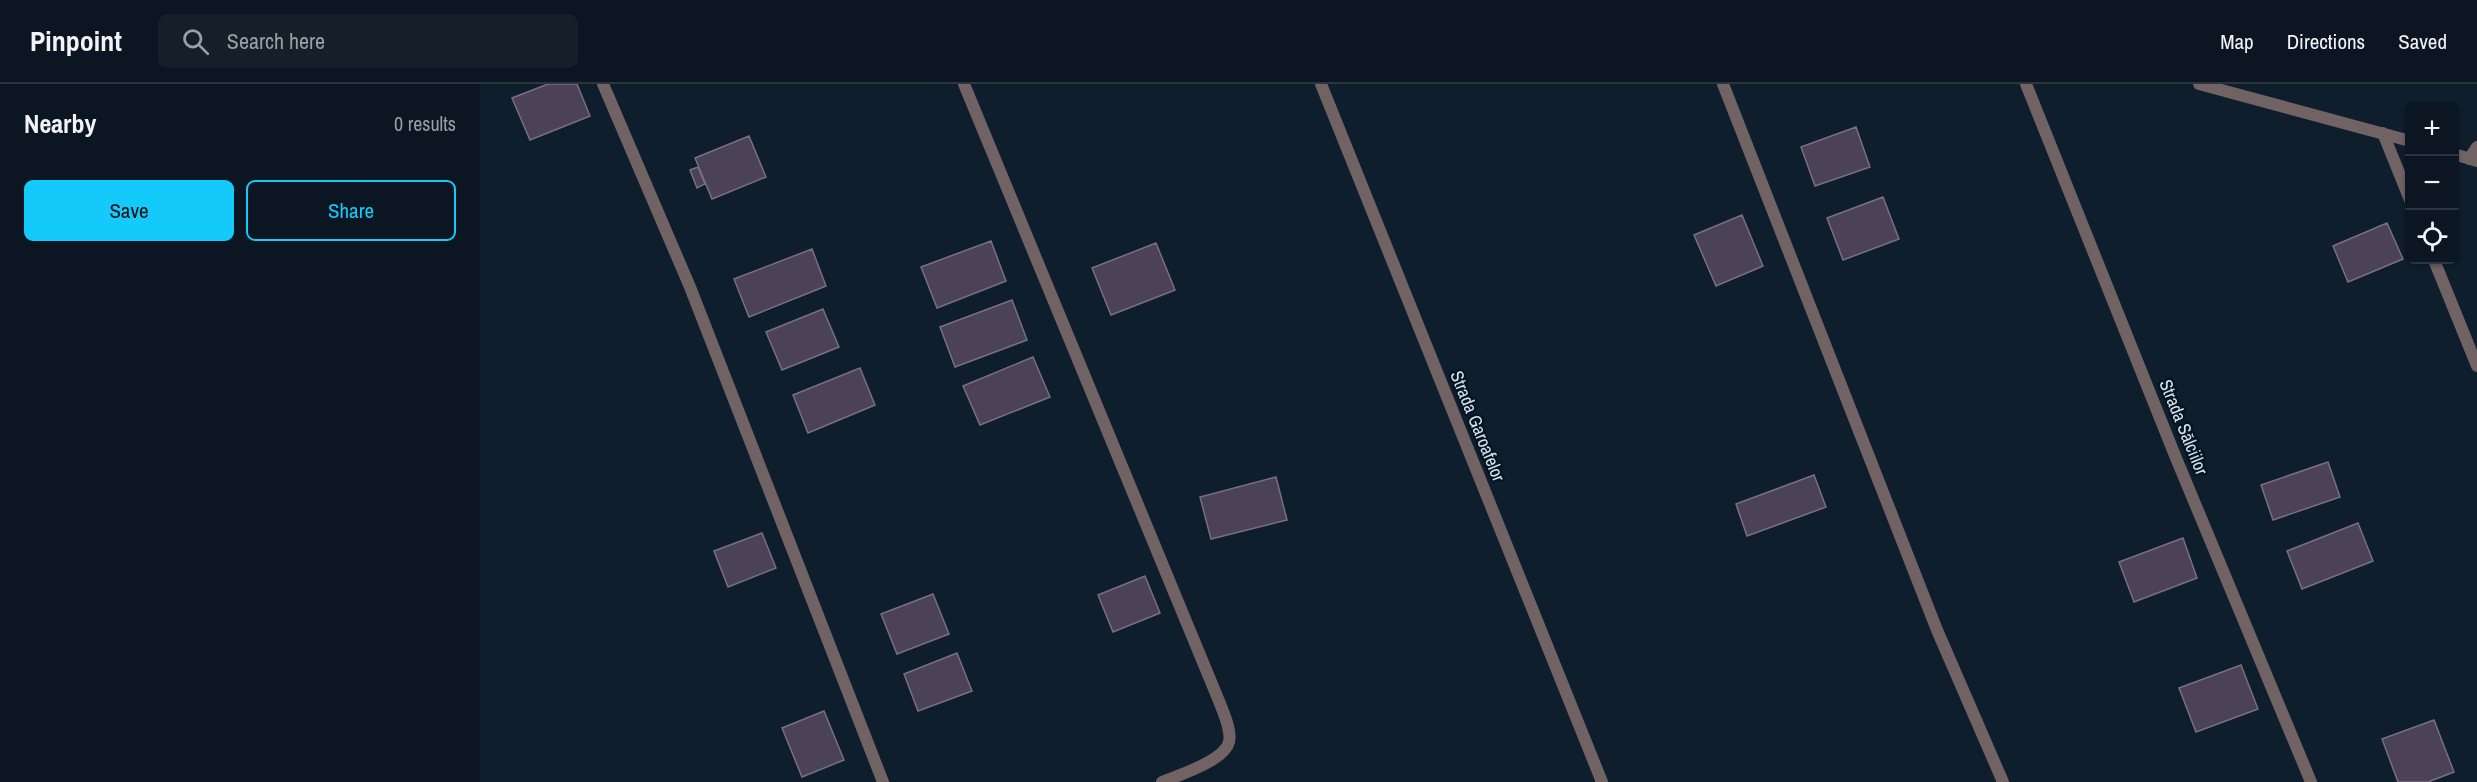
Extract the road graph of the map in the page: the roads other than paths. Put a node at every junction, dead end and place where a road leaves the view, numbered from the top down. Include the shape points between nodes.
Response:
1 (603, 84) edge
2 (964, 84) edge
3 (1321, 84) edge
4 (1723, 84) edge
5 (2026, 84) edge
6 (2199, 84) edge
7 (2383, 134) junction
8 (2405, 140) edge
9 (2477, 147) edge
10 (2473, 160) edge
11 (2405, 190) edge
12 (2436, 264) edge
13 (2477, 366) edge
14 (883, 782) edge
15 (1162, 782) edge
16 (1602, 782) edge
17 (2003, 782) edge
18 (2311, 782) edge

1 - 14 street via 690,287
2 - 15 street via 1220,701 1229,742 1222,753
3 - 16 street, Strada Garoafelor
4 - 17 street via 1933,619
5 - 18 street, Strada Sălciilor
6 - 7 street
7 - 8 street
7 - 11 street
9 - 10 street
12 - 13 street

